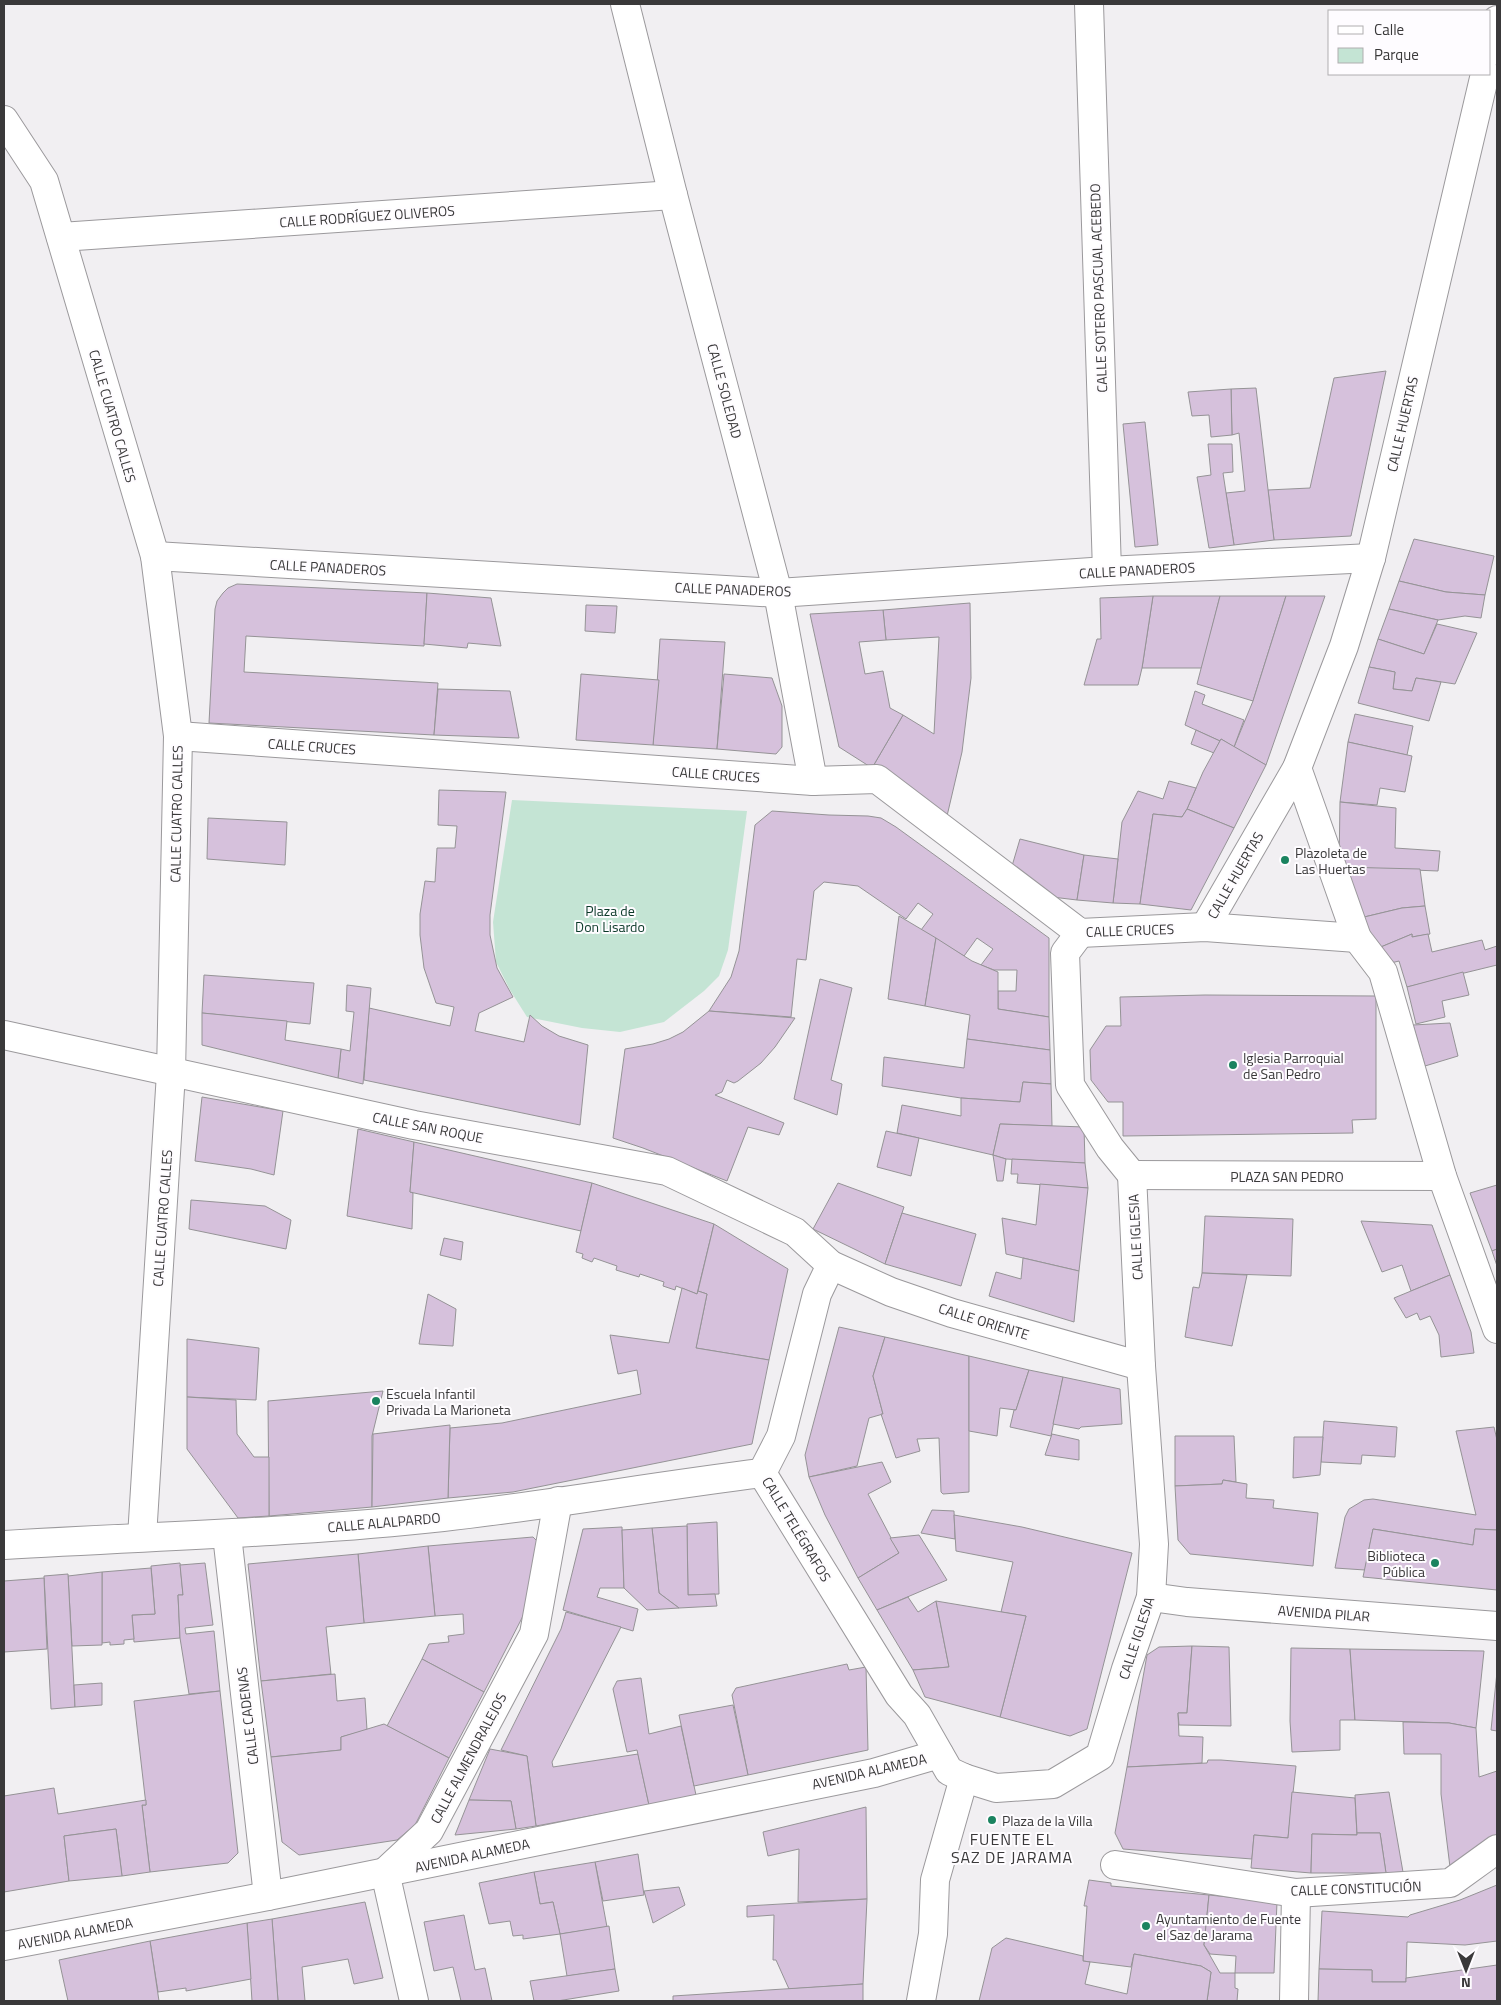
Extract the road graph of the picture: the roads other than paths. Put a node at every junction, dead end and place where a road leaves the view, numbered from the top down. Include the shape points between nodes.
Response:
1 (626, 4) edge
2 (1089, 4) edge
3 (1497, 20) edge
4 (1491, 47) edge
5 (1485, 75) edge
6 (4, 120) edge
7 (673, 195) junction
8 (61, 237) junction
9 (154, 556) junction
10 (1370, 558) junction
11 (1107, 572) junction
12 (778, 593) junction
13 (178, 736) junction
14 (1297, 768) junction
15 (813, 781) junction
16 (1205, 927) junction
17 (1080, 932) junction
18 (1357, 938) junction
19 (4, 1035) edge
20 (171, 1073) junction
21 (1132, 1175) junction
22 (1442, 1176) junction
23 (831, 1265) junction
24 (1497, 1329) edge
25 (1141, 1366) junction
26 (762, 1473) junction
27 (558, 1502) junction
28 (226, 1535) junction
29 (142, 1537) junction
30 (4, 1545) edge
31 (1151, 1597) junction
32 (1497, 1626) edge
33 (899, 1695) joint
34 (939, 1754) junction
35 (964, 1778) junction
36 (1497, 1849) edge
37 (1115, 1864) dead end
38 (385, 1872) junction
39 (1296, 1892) junction
40 (268, 1896) junction
41 (4, 1946) edge
42 (414, 2001) edge
43 (921, 2001) edge
44 (1294, 2001) edge

1 - 7 street, CALLE SOLEDAD
2 - 11 street, CALLE SOTERO PASCUAL ACEBEDO
3 - 4 street
5 - 10 street, CALLE HUERTAS
6 - 8 street, CALLE CUATRO CALLES via 44,181
7 - 8 street, CALLE RODRÍGUEZ OLIVEROS
7 - 12 street, CALLE SOLEDAD
8 - 9 street, CALLE CUATRO CALLES
9 - 12 street, CALLE PANADEROS
9 - 13 street, CALLE CUATRO CALLES
10 - 11 street, CALLE PANADEROS
10 - 14 street, CALLE HUERTAS via 1344,646
11 - 12 street, CALLE PANADEROS
12 - 15 street, CALLE SOLEDAD
13 - 15 street, CALLE CRUCES
13 - 20 street, CALLE CUATRO CALLES
14 - 16 street, CALLE HUERTAS
14 - 18 street
15 - 17 street, CALLE CRUCES via 877,779
16 - 17 street, CALLE CRUCES
16 - 18 street, CALLE HUERTAS
17 - 21 street via 1065,953 1070,1085 1110,1148
18 - 22 street via 1384,972
19 - 20 street, CALLE SAN ROQUE
20 - 23 street, CALLE SAN ROQUE via 414,1125 667,1171 794,1232
20 - 29 street, CALLE CUATRO CALLES
21 - 22 street, PLAZA SAN PEDRO
21 - 25 street, CALLE IGLESIA
22 - 24 street
23 - 25 street, CALLE ORIENTE via 891,1292 952,1313
23 - 26 street, CALLE TELÉGRAFOS via 817,1294 781,1436
25 - 31 street, CALLE IGLESIA via 1154,1544
26 - 27 street, CALLE ALALPARDO
26 - 33 street, CALLE TELÉGRAFOS
27 - 28 street, CALLE ALALPARDO via 443,1517
27 - 38 street, CALLE ALMENDRALEJOS via 534,1634 429,1831
28 - 29 street, CALLE ALALPARDO
28 - 40 street, CALLE CADENAS
29 - 30 street, CALLE ALALPARDO
31 - 32 street, AVENIDA PILAR
31 - 35 street, CALLE IGLESIA via 1100,1756 1053,1784 996,1788
33 - 34 street, CALLE IGLESIA via 917,1715
34 - 35 street, CALLE IGLESIA via 950,1771
34 - 38 street, AVENIDA ALAMEDA via 874,1773
35 - 43 street via 935,1880 933,1934
36 - 39 street, CALLE CONSTITUCIÓN via 1450,1883
37 - 39 street, CALLE CONSTITUCIÓN
38 - 40 street, AVENIDA ALAMEDA
38 - 42 street
39 - 44 street
40 - 41 street, AVENIDA ALAMEDA

